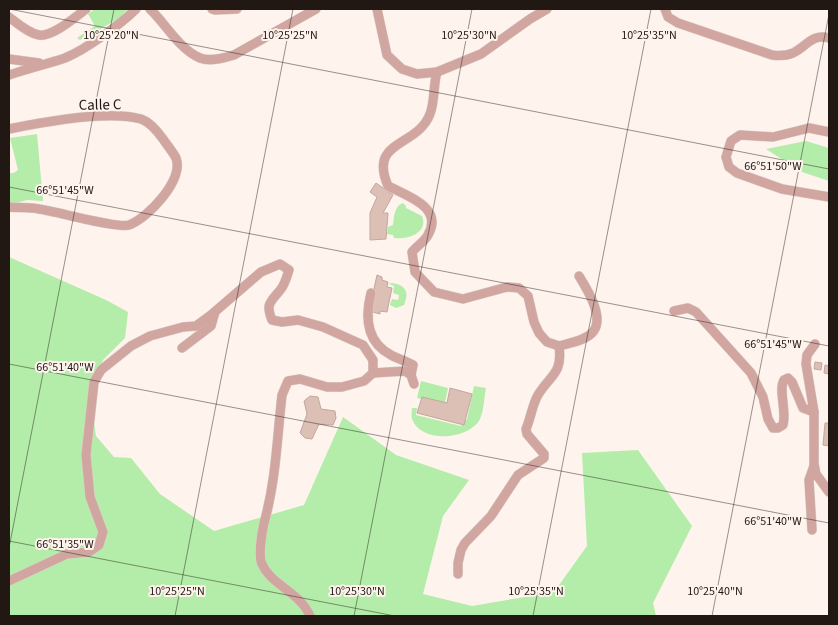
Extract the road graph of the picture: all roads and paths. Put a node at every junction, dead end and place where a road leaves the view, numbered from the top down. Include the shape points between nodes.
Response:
1 (86, 9) edge
2 (136, 9) edge
3 (150, 9) edge
4 (212, 9) edge
5 (238, 9) edge
6 (316, 9) edge
7 (377, 9) edge
8 (547, 9) edge
9 (665, 9) edge
10 (9, 17) edge
11 (829, 38) edge
12 (9, 59) edge
13 (42, 64) junction
14 (437, 72) junction
15 (9, 75) edge
16 (9, 129) edge
17 (829, 132) edge
18 (829, 197) edge
19 (9, 207) edge
20 (579, 276) dead end
21 (371, 293) dead end
22 (674, 311) dead end
23 (215, 312) junction
24 (815, 344) dead end
25 (559, 346) junction
26 (182, 348) dead end
27 (372, 372) junction
28 (814, 412) junction
29 (814, 464) junction
30 (829, 492) edge
31 (812, 530) dead end
32 (458, 574) dead end
33 (9, 581) edge
34 (310, 616) edge

1 - 10 street via 49,34 39,35
2 - 13 street via 107,33 66,57
3 - 6 street via 179,43 200,58 220,59 234,55
4 - 5 street
7 - 14 street via 387,54 402,69 417,74
8 - 14 street via 482,54
9 - 11 street via 668,17 678,23 772,55 792,53 813,38
12 - 13 street
13 - 15 street
14 - 25 street via 430,114 423,126 393,147 382,164 382,174 388,186 420,202 431,213 433,223 427,237 412,252 415,272 434,292 464,299 507,287 519,288 528,296 539,333 547,342
16 - 19 street, Calle C via 108,115 142,119 156,130 176,159 176,178 164,197 128,226 38,209
17 - 18 street via 808,128 773,137 740,135 731,141 726,157 729,167 737,173 782,189
20 - 25 street via 590,294 596,311 596,324 592,333 576,342
21 - 27 street via 367,320 369,332 385,351 412,365 412,379 405,371
22 - 28 street via 688,308 696,312 751,374 773,428 783,425 782,387 788,378 803,408
23 - 26 street via 211,326
23 - 27 street via 262,272 280,264 289,270 283,287 271,300 268,310 272,320 298,320 323,327 364,346 373,360
23 - 33 street via 196,326 150,336 131,346 102,370 94,382 86,455 90,497 102,532 99,545 89,552 67,554
24 - 28 street via 806,355
25 - 32 street via 561,358 556,373 537,397 526,429 544,458 518,475 491,516 465,543 460,550
27 - 34 street via 364,381 342,387 327,387 300,379 288,381 282,395 272,496 262,533 261,563 275,580 303,602
28 - 29 street
29 - 30 street via 816,474
29 - 31 street via 809,480

